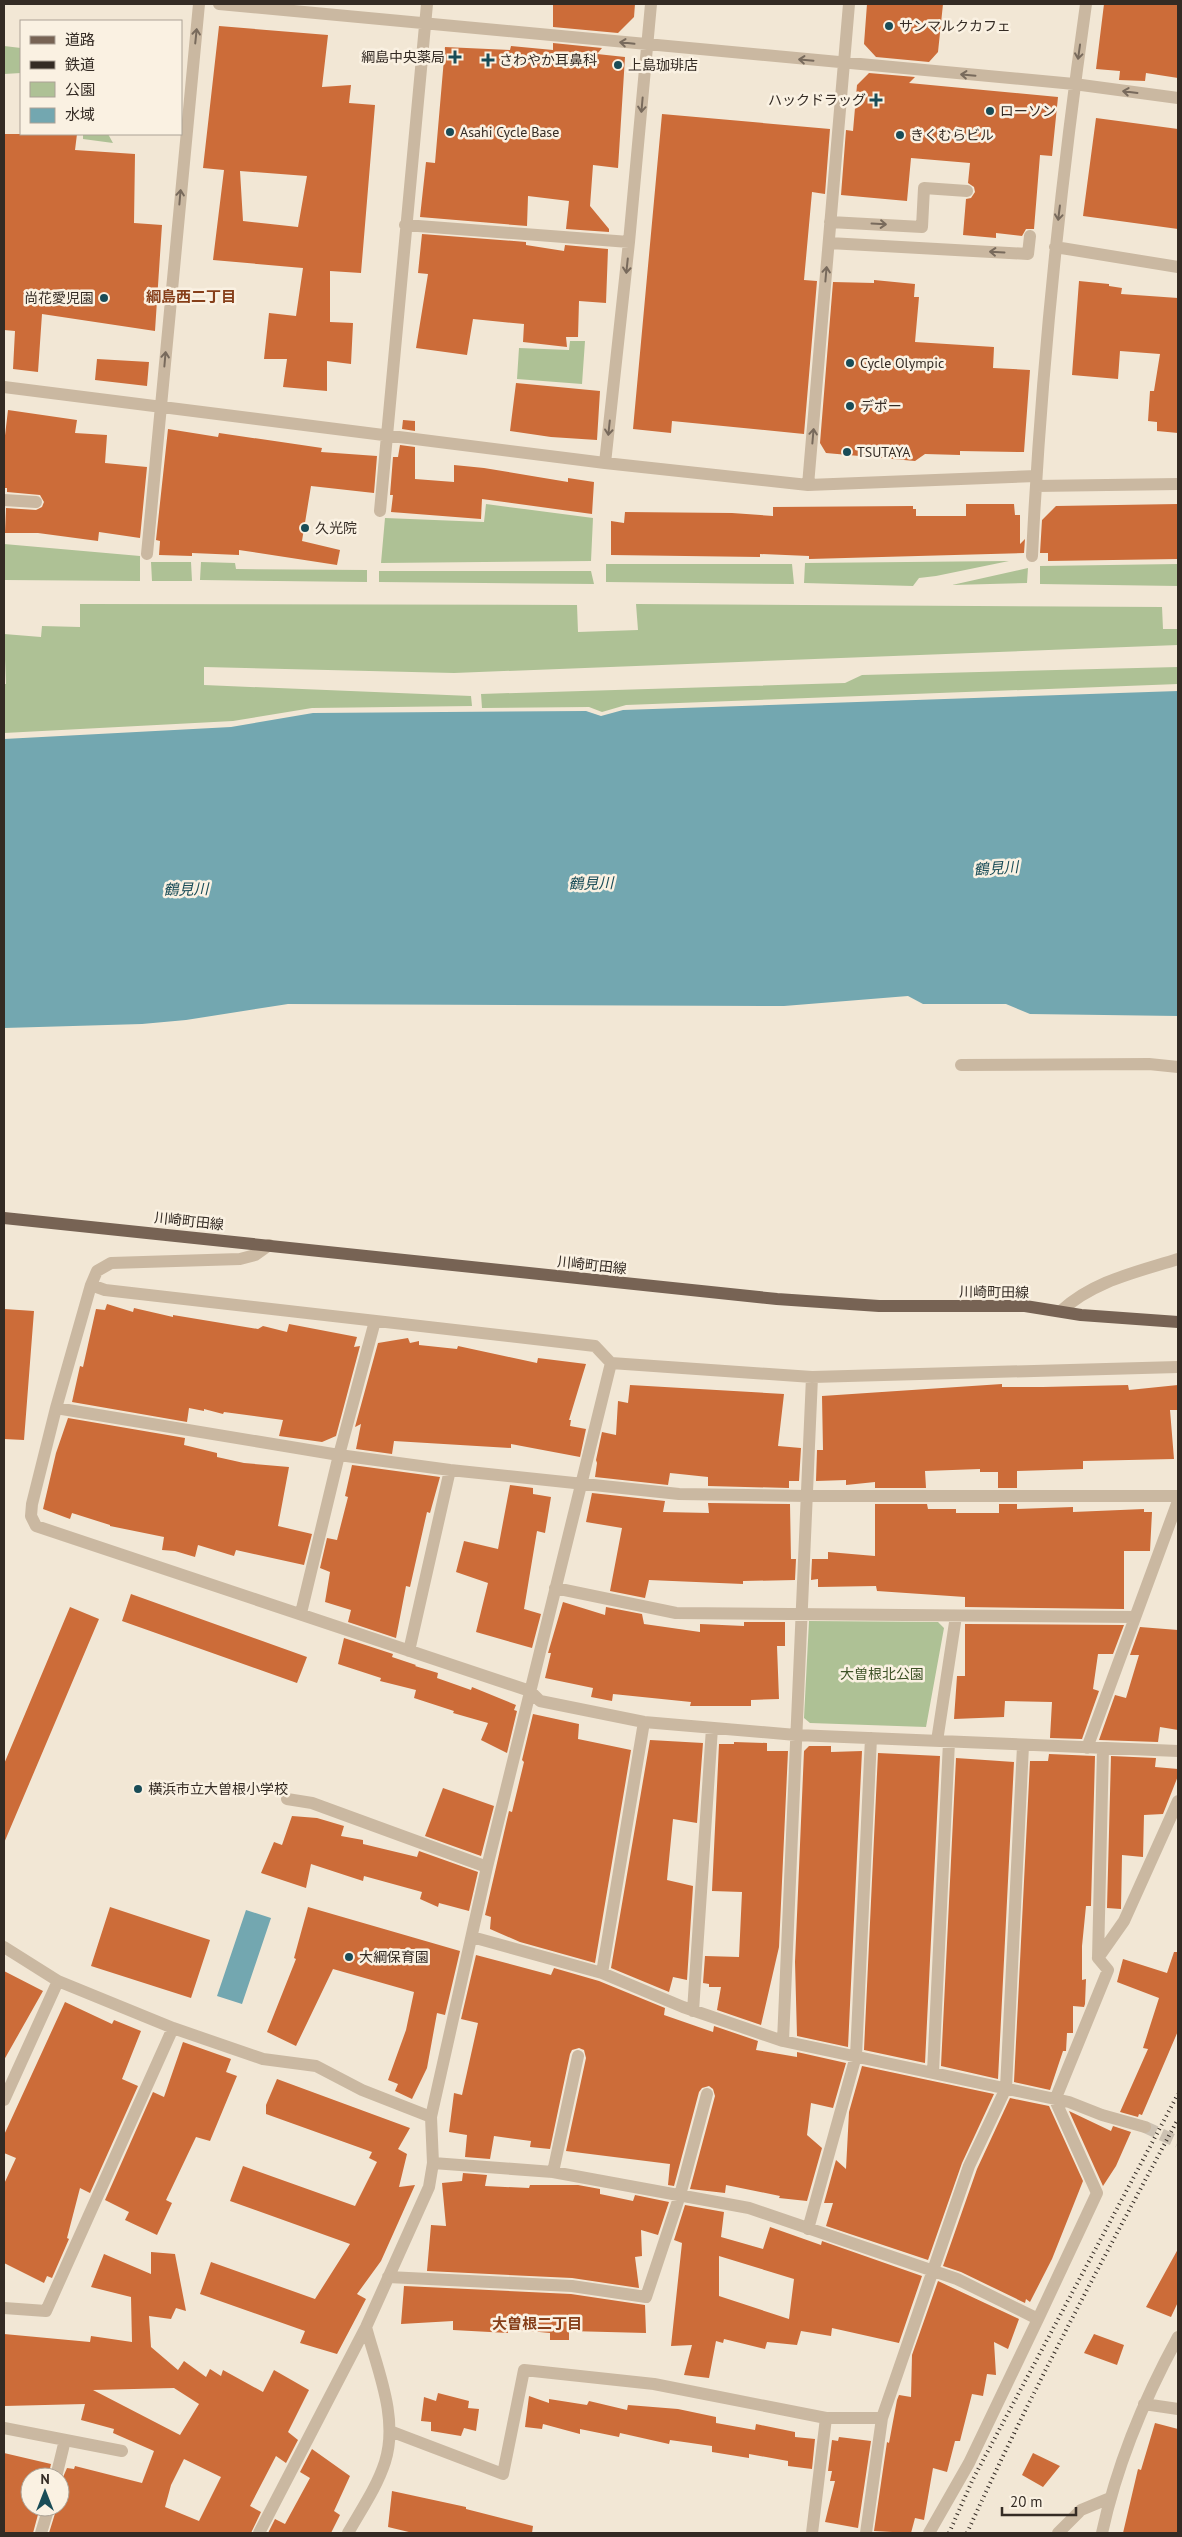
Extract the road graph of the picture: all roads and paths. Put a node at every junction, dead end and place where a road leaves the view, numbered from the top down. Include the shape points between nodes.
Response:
1 (199, 4) edge
2 (219, 4) edge
3 (427, 4) edge
4 (651, 4) edge
5 (849, 4) edge
6 (1086, 4) edge
7 (426, 22) junction
8 (647, 45) junction
9 (843, 64) junction
10 (1074, 84) junction
11 (1178, 98) edge
12 (967, 191) dead end
13 (830, 222) junction
14 (405, 225) junction
15 (922, 227) junction
16 (1030, 236) dead end
17 (629, 242) junction
18 (829, 243) junction
19 (1055, 247) junction
20 (921, 248) junction
21 (1178, 267) edge
22 (4, 387) edge
23 (160, 408) junction
24 (386, 435) junction
25 (605, 464) junction
26 (1036, 481) junction
27 (1178, 484) edge
28 (808, 485) junction
29 (4, 500) edge
30 (36, 502) dead end
31 (380, 511) dead end
32 (147, 554) dead end
33 (1032, 556) dead end
34 (961, 1065) dead end
35 (1178, 1067) edge
36 (4, 1218) edge
37 (269, 1244) junction
38 (1178, 1259) edge
39 (91, 1285) junction
40 (1061, 1311) junction
41 (374, 1321) junction
42 (1178, 1322) edge
43 (611, 1363) junction
44 (1178, 1367) edge
45 (812, 1376) junction
46 (56, 1408) junction
47 (339, 1455) junction
48 (450, 1470) junction
49 (581, 1482) junction
50 (806, 1496) junction
51 (1178, 1496) edge
52 (1178, 1501) edge
53 (555, 1588) junction
54 (302, 1613) junction
55 (802, 1615) junction
56 (956, 1616) junction
57 (1136, 1617) junction
58 (409, 1651) junction
59 (530, 1690) junction
60 (644, 1722) junction
61 (712, 1728) junction
62 (796, 1735) junction
63 (871, 1738) junction
64 (943, 1742) junction
65 (1023, 1746) junction
66 (1087, 1748) junction
67 (1103, 1748) junction
68 (1178, 1751) edge
69 (287, 1799) dead end
70 (1178, 1801) edge
71 (487, 1867) junction
72 (472, 1938) junction
73 (4, 1947) edge
74 (1098, 1958) junction
75 (602, 1973) junction
76 (58, 1981) junction
77 (693, 2011) junction
78 (173, 2028) junction
79 (783, 2041) junction
80 (578, 2056) dead end
81 (856, 2056) junction
82 (933, 2072) junction
83 (1006, 2088) junction
84 (707, 2094) dead end
85 (4, 2100) edge
86 (1055, 2100) junction
87 (431, 2117) junction
88 (1145, 2127) tunnel mouth
89 (433, 2163) junction
90 (553, 2172) junction
91 (680, 2195) junction
92 (808, 2229) junction
93 (931, 2270) junction
94 (388, 2278) junction
95 (4, 2308) edge
96 (1038, 2319) junction
97 (366, 2327) junction
98 (1178, 2337) edge
99 (1144, 2404) junction
100 (1178, 2409) edge
101 (826, 2418) junction
102 (882, 2418) junction
103 (4, 2428) edge
104 (390, 2431) junction
105 (65, 2440) junction
106 (122, 2451) dead end
107 (58, 2467) edge
108 (1110, 2498) junction
109 (46, 2517) edge
110 (41, 2533) edge
111 (260, 2533) edge
112 (348, 2533) edge
113 (812, 2533) edge
114 (866, 2533) edge
115 (929, 2533) edge
116 (1058, 2533) edge
117 (1102, 2533) edge

23 -> 1 street
2 - 7 street
3 - 7 street
4 - 8 street
5 - 9 street
6 -> 10 street
8 -> 7 street
7 - 14 street
9 -> 8 street
8 -> 17 street
10 -> 9 street
9 - 13 street
11 -> 10 street
10 -> 19 street
12 - 15 street via 924,188
13 -> 15 street
13 - 18 street
14 - 17 street
14 - 24 street
15 - 20 street
16 -> 20 street via 1028,254
17 -> 25 street
18 - 20 street
28 -> 18 street
19 - 21 street
19 - 26 street
22 - 23 street
23 - 24 street
23 - 32 street
24 - 25 street
24 - 31 street
25 - 28 street
26 - 27 street
26 - 28 street
26 - 33 street
29 - 30 street
34 - 35 street via 1149,1064
36 - 37 main road, 川崎町田線
37 - 39 street via 255,1255 240,1259 110,1263 97,1271
37 - 40 main road, 川崎町田線 via 777,1299 879,1306 1025,1306
38 - 40 street via 1099,1285 1074,1298
39 - 41 street via 105,1290
39 - 46 street
40 - 42 main road, 川崎町田線
41 - 43 street via 595,1346
41 - 47 street
43 - 45 street
43 - 49 street
44 - 45 street
45 - 50 street
46 - 47 street
46 - 54 street via 32,1504 31,1516 36,1526
47 - 48 street
47 - 54 street
48 - 49 street
48 - 58 street
49 - 50 street via 679,1494
49 - 53 street
50 - 51 street
50 - 55 street
52 - 57 street
53 - 55 street via 676,1613
53 - 59 street
54 - 58 street
55 - 56 street
55 - 62 street
56 - 57 street
56 - 64 street
57 - 66 street
58 - 59 street
59 - 60 street via 540,1701
59 - 71 street
60 - 61 street
60 - 75 street
61 - 62 street
61 - 77 street
62 - 63 street
62 - 79 street
63 - 64 street
63 - 81 street
64 - 65 street
64 - 82 street
65 - 66 street
65 - 83 street
66 - 67 street
67 - 68 street
67 - 74 street
69 - 71 street via 312,1803
70 - 74 street via 1124,1921
71 - 72 street
72 - 75 street
72 - 87 street
73 - 76 street
74 - 86 street via 1108,1970
75 - 77 street
76 - 78 street
76 - 85 street
77 - 79 street
78 - 87 street via 263,2058 316,2066 362,2090
78 - 95 street via 46,2311
79 - 81 street
80 - 90 street
81 - 82 street
81 - 92 street
82 - 83 street
83 - 86 street
83 - 93 street via 969,2166
84 - 91 street
86 - 88 street
86 - 96 street via 1097,2193
87 - 89 street
89 - 90 street
89 - 94 street via 429,2187
90 - 91 street
91 - 92 street via 749,2208
91 - 94 street via 646,2297 572,2286
92 - 93 street
93 - 96 street
93 - 102 street
94 - 97 street
96 - 115 street via 969,2463
97 - 104 street via 388,2407
97 - 111 street
98 - 99 street
99 - 100 street
99 - 108 street
101 - 102 street
101 - 104 street via 654,2384 524,2370 503,2474
101 - 113 street
102 - 114 street
103 - 105 street
104 - 112 street via 386,2460 380,2475
105 - 106 street
105 - 107 street
108 - 116 street via 1081,2510
108 - 117 street
109 - 110 street

